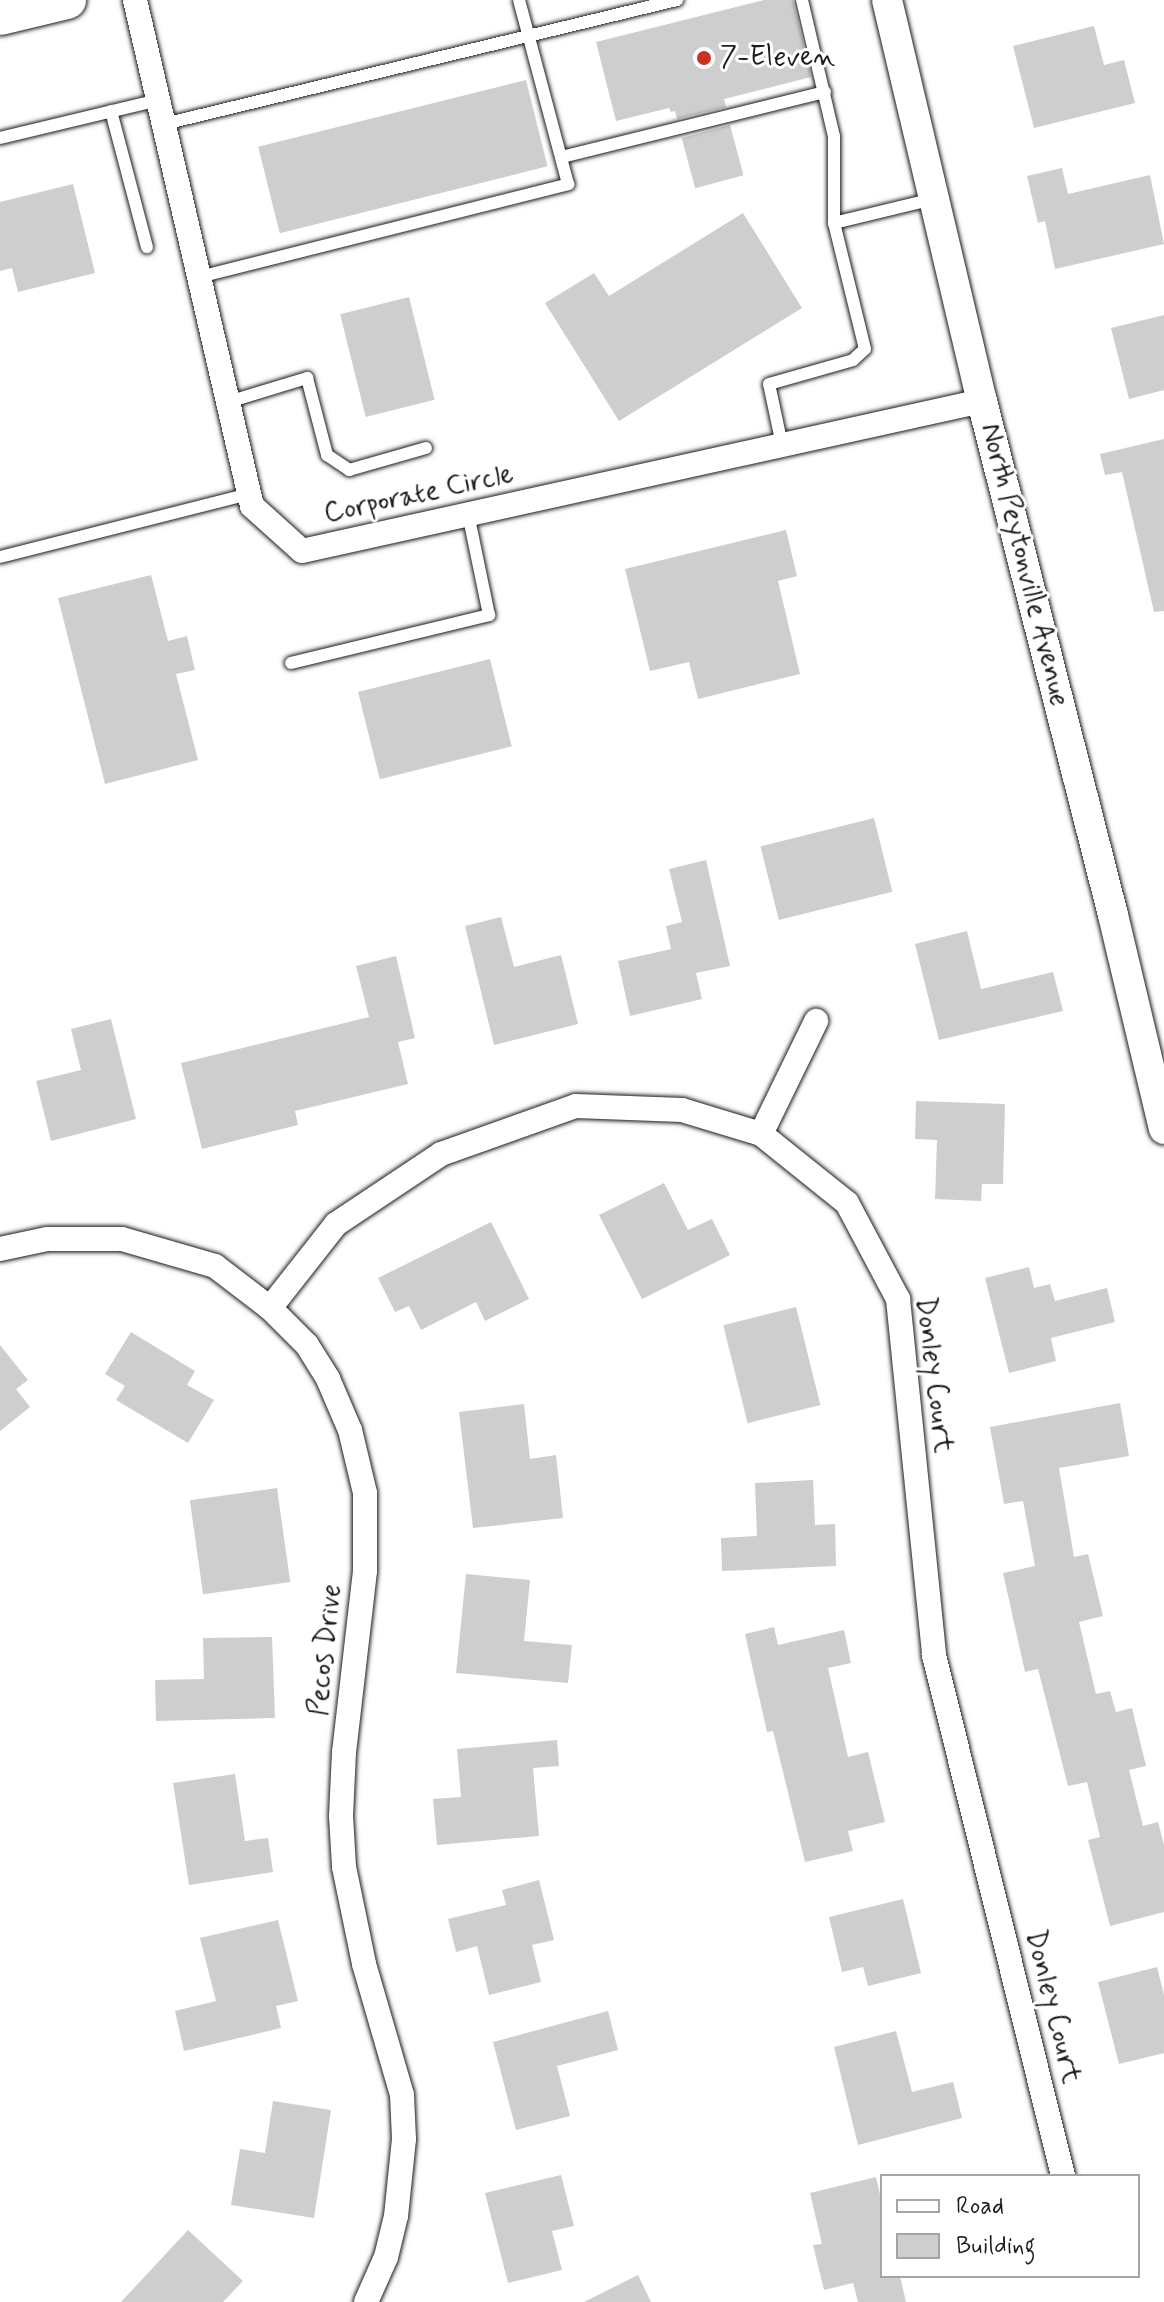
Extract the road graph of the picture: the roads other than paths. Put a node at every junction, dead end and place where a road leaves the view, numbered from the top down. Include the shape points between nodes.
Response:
1 (67, 0) edge
2 (135, 0) edge
3 (519, 0) edge
4 (677, 0) edge
5 (802, 0) edge
6 (887, 0) edge
7 (0, 16) edge
8 (528, 35) junction
9 (825, 92) junction
10 (158, 100) junction
11 (111, 111) junction
12 (164, 124) junction
13 (0, 138) edge
14 (562, 157) junction
15 (934, 198) junction
16 (834, 223) junction
17 (147, 247) dead end
18 (199, 277) junction
19 (982, 401) junction
20 (228, 402) junction
21 (782, 445) junction
22 (426, 448) dead end
23 (249, 494) junction
24 (468, 514) junction
25 (0, 557) edge
26 (291, 663) dead end
27 (816, 1021) dead end
28 (1164, 1129) edge
29 (761, 1134) junction
30 (0, 1249) edge
31 (270, 1308) junction
32 (1063, 2174) edge
33 (366, 2302) edge

1 - 7 main road
2 - 10 street, Corporate Circle
3 - 8 lane
4 - 8 lane
5 - 9 lane
6 - 15 street, North Peytonville Avenue
8 - 12 lane
8 - 14 lane
9 - 14 lane
9 - 16 lane via 834,136
10 - 11 lane
10 - 12 street, Corporate Circle
11 - 13 lane
11 - 17 lane
12 - 18 street, Corporate Circle
14 - 18 lane via 568,184
15 - 16 lane
15 - 19 street, North Peytonville Avenue
16 - 21 lane via 865,349 853,360 769,384
18 - 20 street, Corporate Circle
19 - 21 street, Corporate Circle
19 - 28 street, North Peytonville Avenue
20 - 22 lane via 307,378 327,455 349,470
20 - 23 street, Corporate Circle
21 - 24 street, Corporate Circle
23 - 24 street, Corporate Circle via 252,506 302,551
23 - 25 lane
24 - 26 lane via 489,615
27 - 29 street
29 - 31 street, Donley Court via 682,1110 576,1106 441,1154 336,1224
29 - 32 street, Donley Court via 847,1203 898,1299 934,1655
30 - 31 street, Pecos Drive via 47,1239 122,1239 215,1266
31 - 33 street, Pecos Drive via 307,1345 328,1379 350,1430 365,1493 365,1571 341,1816 344,1867 364,1964 402,2095 404,2139 390,2243

